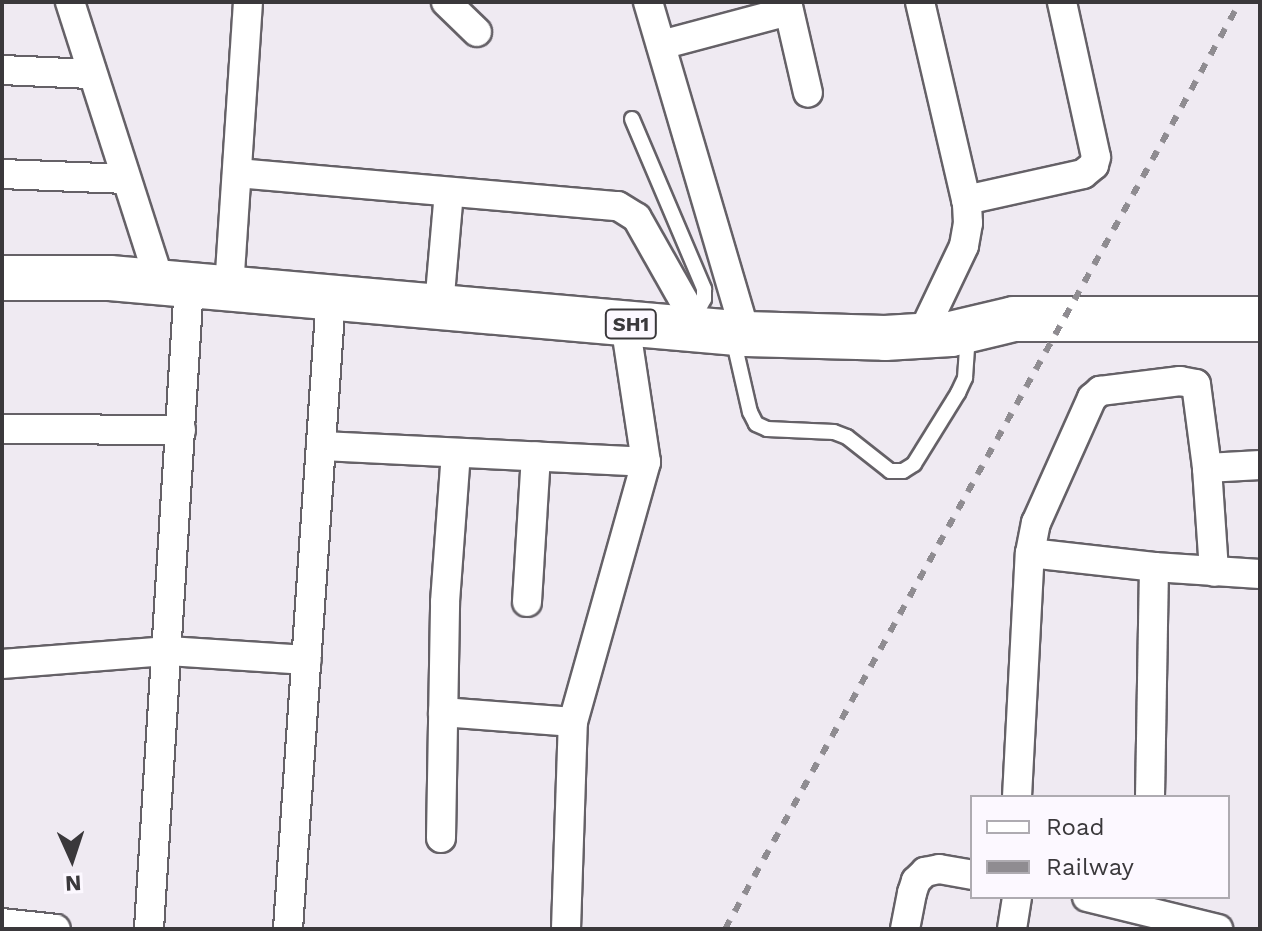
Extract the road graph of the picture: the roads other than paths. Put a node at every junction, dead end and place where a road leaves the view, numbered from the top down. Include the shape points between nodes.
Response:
1 (70, 2) edge
2 (248, 2) edge
3 (446, 2) edge
4 (648, 2) edge
5 (920, 2) edge
6 (1062, 2) edge
7 (788, 6) edge
8 (477, 32) dead end
9 (661, 45) junction
10 (2, 70) edge
11 (91, 74) junction
12 (808, 93) dead end
13 (632, 119) dead end
14 (237, 173) junction
15 (2, 174) edge
16 (126, 179) junction
17 (449, 192) junction
18 (966, 200) junction
19 (2, 278) edge
20 (193, 285) junction
21 (331, 297) junction
22 (439, 306) junction
23 (1260, 319) edge
24 (625, 323) junction
25 (718, 329) junction
26 (968, 330) junction
27 (921, 336) junction
28 (2, 429) edge
29 (181, 430) junction
30 (321, 446) junction
31 (456, 453) junction
32 (536, 456) junction
33 (646, 462) junction
34 (1260, 465) edge
35 (1207, 468) junction
36 (1030, 553) junction
37 (1154, 567) junction
38 (1214, 572) junction
39 (1260, 574) edge
40 (527, 602) dead end
41 (168, 651) junction
42 (307, 660) junction
43 (2, 664) edge
44 (443, 712) junction
45 (573, 722) junction
46 (1017, 795) edge
47 (1150, 795) edge
48 (441, 838) dead end
49 (970, 875) edge
50 (1017, 899) edge
51 (1094, 899) edge
52 (1136, 911) edge
53 (2, 923) edge
54 (56, 929) edge
55 (149, 929) edge
56 (288, 929) edge
57 (566, 929) edge
58 (905, 929) edge
59 (1012, 929) edge
60 (1218, 929) edge

1 - 11 street
2 - 14 street
3 - 8 street
4 - 9 street
5 - 18 street
6 - 18 street via 1094,165 1083,174
7 - 9 street
7 - 12 street
9 - 25 street
10 - 11 street
11 - 16 street
13 - 25 lane
14 - 17 street
14 - 20 street
15 - 16 street
16 - 20 street
17 - 22 street
17 - 25 street via 630,210
18 - 27 street via 964,246
19 - 20 main road, SH1
20 - 21 main road, SH1
20 - 29 street
21 - 22 main road, SH1
21 - 30 street
22 - 24 main road, SH1
23 - 26 main road, SH1 via 1014,319
24 - 25 main road, SH1
24 - 33 street
25 - 26 lane via 756,424 834,432 890,471 914,464 958,393 965,378
25 - 27 main road, SH1
26 - 27 main road, SH1
28 - 29 street
29 - 41 street
30 - 31 street
30 - 42 street
31 - 32 street
31 - 44 street
32 - 33 street
32 - 40 street
33 - 45 street
34 - 35 street
35 - 36 street via 1196,384 1180,381 1100,391 1039,510
35 - 38 street
36 - 37 street
36 - 46 street
37 - 38 street
37 - 47 street
38 - 39 street
41 - 42 street
41 - 43 street
41 - 55 street
42 - 56 street
44 - 45 street
44 - 48 street
45 - 57 street
49 - 58 street via 925,872 916,881
50 - 59 street
51 - 52 street
52 - 60 street
53 - 54 street

